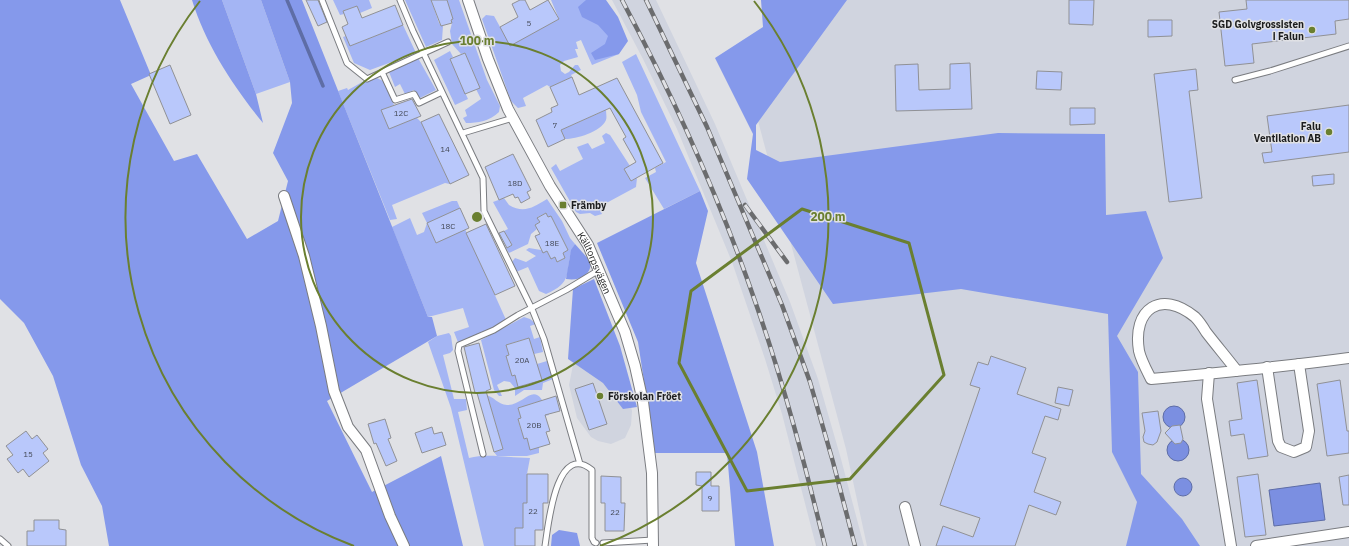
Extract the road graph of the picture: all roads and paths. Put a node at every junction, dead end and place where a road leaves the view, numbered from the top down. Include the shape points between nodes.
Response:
1 (322, 0) edge
2 (400, 0) edge
3 (468, 0) edge
4 (448, 42) dead end
5 (1349, 46) edge
6 (423, 54) junction
7 (382, 72) junction
8 (1235, 80) dead end
9 (442, 92) junction
10 (513, 118) junction
11 (463, 133) junction
12 (284, 196) dead end
13 (600, 269) junction
14 (532, 309) junction
15 (1349, 358) edge
16 (1299, 364) junction
17 (1267, 367) junction
18 (1237, 370) junction
19 (1209, 374) junction
20 (484, 454) dead end
21 (580, 464) junction
22 (905, 507) dead end
23 (1349, 532) edge
24 (0, 539) edge
25 (596, 543) dead end
26 (603, 543) dead end
27 (653, 543) edge
28 (8, 546) edge
29 (404, 546) edge
30 (545, 546) edge
31 (915, 546) edge
32 (1231, 546) edge
33 (1256, 546) edge

1 - 7 lane via 350,67 367,79
2 - 6 lane
3 - 10 street, Källtorpsvägen via 490,66
4 - 6 lane
5 - 8 lane
6 - 7 lane
6 - 9 lane
7 - 9 lane via 395,100 414,94 419,103
9 - 11 lane
10 - 11 lane
10 - 13 street, Källtorpsvägen via 550,186 581,232
11 - 14 lane via 483,178 484,211
12 - 29 street via 304,256 334,391 348,427 366,450
13 - 14 lane
13 - 27 street, Källtorpsvägen via 625,332 640,385 652,473
14 - 20 lane via 494,330 459,345 458,351
14 - 21 lane via 544,339
15 - 16 street
16 - 17 street
16 - 17 street via 1309,431 1306,447 1294,452 1281,447 1278,441
17 - 18 street
18 - 19 street
18 - 19 street via 1195,317 1171,304 1162,304 1147,310 1141,318 1139,327 1139,351 1151,379
19 - 32 street via 1206,399
21 - 25 lane via 592,470 592,538
21 - 30 lane via 569,466 555,490
22 - 31 street
23 - 33 street
24 - 28 lane
26 - 27 lane

